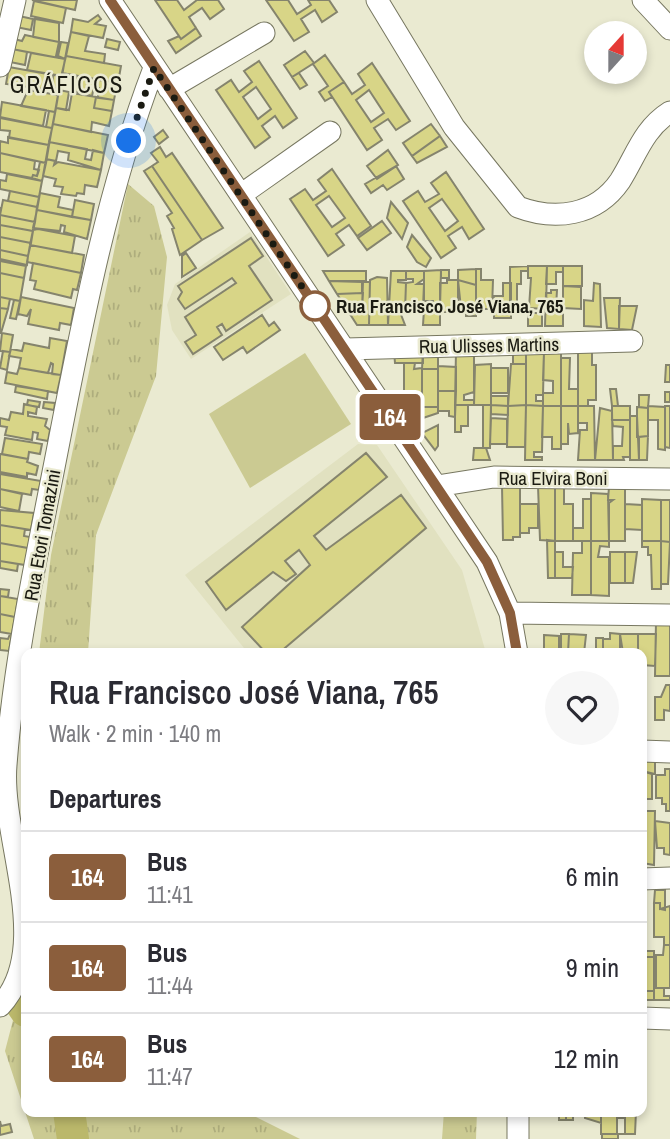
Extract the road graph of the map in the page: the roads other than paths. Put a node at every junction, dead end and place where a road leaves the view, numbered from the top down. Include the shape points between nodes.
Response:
1 (15, 0) edge
2 (110, 0) edge
3 (377, 0) edge
4 (643, 0) edge
5 (670, 29) edge
6 (264, 33) dead end
7 (0, 66) edge
8 (154, 68) junction
9 (169, 89) junction
10 (670, 112) edge
11 (330, 132) dead end
12 (242, 194) junction
13 (632, 341) dead end
14 (346, 349) junction
15 (670, 479) edge
16 (437, 486) junction
17 (510, 613) junction
18 (670, 615) edge
19 (22, 648) edge
20 (516, 648) edge
21 (21, 653) edge
22 (647, 751) edge
23 (670, 752) edge
24 (670, 878) edge
25 (647, 879) edge
26 (21, 913) edge
27 (21, 968) edge
28 (0, 1006) edge
29 (647, 1018) edge
30 (670, 1019) edge
31 (518, 1117) edge
32 (518, 1139) edge

1 - 7 street
2 - 8 street
3 - 10 street via 454,127 518,207 561,215 597,204 619,182 646,134
4 - 5 street
6 - 9 street
8 - 9 street
8 - 19 street, Rua Etori Tomazini via 135,116 85,311
9 - 12 street
11 - 12 street
12 - 14 street
13 - 14 street, Rua Ulisses Martins
14 - 16 street
15 - 16 street, Rua Elvira Boni via 494,477
16 - 17 street via 487,562
17 - 18 street
17 - 20 street
21 - 26 street, Rua Etori Tomazini via 5,767
22 - 23 street
24 - 25 street
27 - 28 street, Rua Etori Tomazini
29 - 30 street
31 - 32 street

